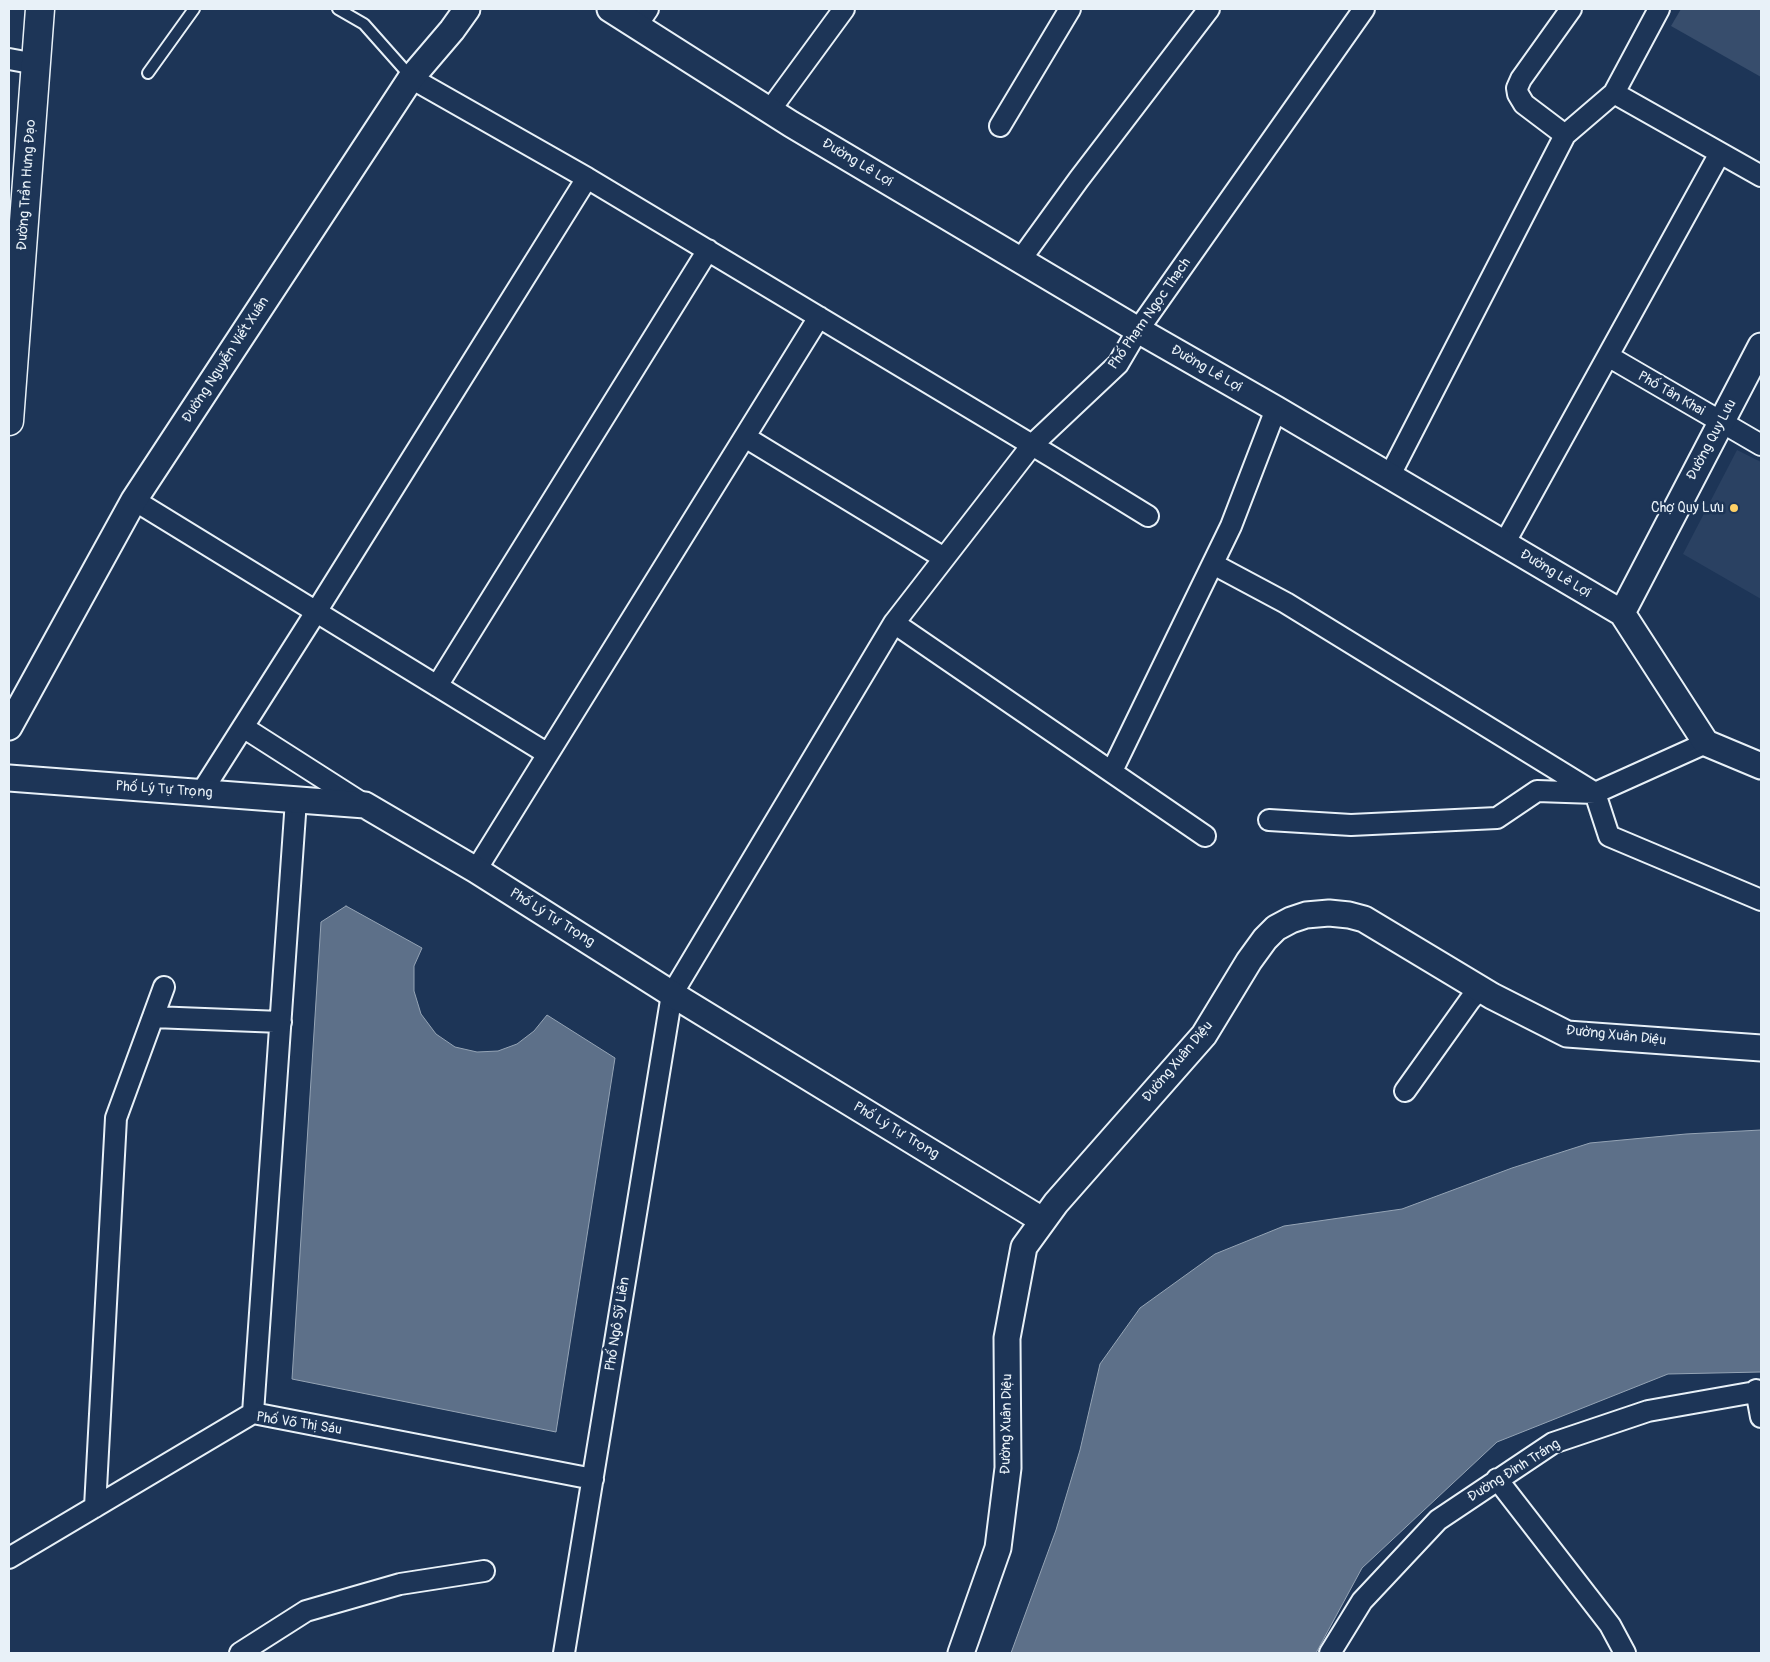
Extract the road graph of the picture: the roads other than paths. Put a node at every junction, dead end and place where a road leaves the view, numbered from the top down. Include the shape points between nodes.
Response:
1 (40, 9) edge
2 (194, 9) edge
3 (338, 9) edge
4 (467, 9) edge
5 (610, 9) edge
6 (844, 9) edge
7 (1070, 9) edge
8 (1209, 9) edge
9 (1364, 9) edge
10 (1571, 9) edge
11 (1659, 9) edge
12 (642, 17) edge
13 (9, 59) edge
14 (36, 64) junction
15 (148, 73) dead end
16 (411, 78) junction
17 (1614, 93) junction
18 (770, 110) junction
19 (1000, 126) dead end
20 (1566, 135) junction
21 (1720, 153) junction
22 (1761, 176) edge
23 (587, 178) junction
24 (708, 250) junction
25 (1021, 259) junction
26 (819, 317) junction
27 (1138, 330) junction
28 (1761, 346) edge
29 (1608, 356) junction
30 (1276, 410) junction
31 (9, 421) edge
32 (1721, 423) junction
33 (745, 437) junction
34 (1032, 445) junction
35 (1761, 445) edge
36 (1389, 476) junction
37 (134, 500) junction
38 (1148, 516) dead end
39 (1504, 544) junction
40 (944, 558) junction
41 (1213, 564) junction
42 (316, 612) junction
43 (1622, 613) junction
44 (894, 623) junction
45 (437, 686) junction
46 (9, 727) edge
47 (243, 727) junction
48 (1706, 743) junction
49 (548, 754) junction
50 (1761, 766) edge
51 (1112, 772) junction
52 (9, 778) edge
53 (201, 793) junction
54 (1595, 793) junction
55 (296, 800) junction
56 (365, 805) junction
57 (1269, 820) dead end
58 (1205, 836) dead end
59 (476, 870) junction
60 (1761, 900) edge
61 (164, 987) dead end
62 (1480, 989) junction
63 (672, 994) junction
64 (153, 1017) junction
65 (281, 1022) junction
66 (1761, 1048) edge
67 (1405, 1091) dead end
68 (1042, 1220) junction
69 (1759, 1391) edge
70 (253, 1414) junction
71 (1761, 1417) edge
72 (593, 1479) junction
73 (1497, 1480) junction
74 (95, 1507) junction
75 (9, 1558) edge
76 (484, 1570) dead end
77 (240, 1653) edge
78 (564, 1653) edge
79 (961, 1653) edge
80 (1330, 1653) edge
81 (1625, 1653) edge

1 - 14 main road, Đường Trần Hưng Đạo
2 - 15 lane
3 - 16 lane via 364,24
4 - 16 street, Đường Nguyễn Viết Xuân
5 - 12 street, Đường Lê Lợi
6 - 18 street
7 - 19 street
8 - 25 street
9 - 27 street, Phố Phạm Ngọc Thạch
10 - 20 street via 1517,88 1524,104
11 - 17 street
12 - 18 street, Đường Lê Lợi
13 - 14 street
14 - 31 main road, Đường Trần Hưng Đạo
16 - 23 street
16 - 37 street, Đường Nguyễn Viết Xuân
17 - 20 street
17 - 21 street
18 - 25 street, Đường Lê Lợi
20 - 36 street
21 - 22 street
21 - 29 street
23 - 24 street
23 - 42 street
24 - 26 street
24 - 45 street
25 - 27 street, Đường Lê Lợi
26 - 33 street
26 - 34 street
27 - 30 street, Đường Lê Lợi
27 - 34 street, Phố Phạm Ngọc Thạch via 1118,364
28 - 32 street, Đường Quy Lưu
29 - 32 street, Phố Tân Khai
29 - 39 street
30 - 36 street, Đường Lê Lợi
30 - 41 street
32 - 35 street, Phố Tân Khai
32 - 43 street, Đường Quy Lưu
33 - 40 street
33 - 49 street
34 - 38 street
34 - 40 street, Phố Phạm Ngọc Thạch
36 - 39 street, Đường Lê Lợi
37 - 42 street
37 - 46 street, Đường Nguyễn Viết Xuân
39 - 43 street, Đường Lê Lợi
40 - 44 street, Phố Phạm Ngọc Thạch
41 - 51 street
41 - 54 street via 1286,603
42 - 45 street
42 - 47 street
43 - 48 street, Đường Lê Lợi
44 - 51 street
44 - 63 street, Phố Phạm Ngọc Thạch
45 - 49 street
47 - 53 street
47 - 56 street
48 - 50 street
48 - 54 street
49 - 59 street
51 - 58 street
52 - 53 street, Phố Lý Tự Trọng
53 - 55 street, Phố Lý Tự Trọng
54 - 57 street via 1537,791 1497,818 1351,824
54 - 60 street via 1609,836
55 - 56 street, Phố Lý Tự Trọng
55 - 65 street
56 - 59 street, Phố Lý Tự Trọng
59 - 63 street, Phố Lý Tự Trọng
61 - 64 street
62 - 66 street, Đường Xuân Diệu via 1567,1034
62 - 67 street
62 - 68 street, Đường Xuân Diệu via 1364,919 1328,913 1291,920 1265,939 1204,1035
63 - 68 street, Phố Lý Tự Trọng
63 - 72 street, Phố Ngô Sỹ Liên
64 - 65 street
64 - 74 street via 116,1118
65 - 70 street
68 - 79 street, Đường Xuân Diệu via 1024,1247 1007,1338 1008,1468 998,1548
69 - 71 street
69 - 73 street, Đường Đinh Tráng via 1648,1410 1553,1443
70 - 72 street, Phố Võ Thị Sáu
70 - 74 street, Phố Võ Thị Sáu
72 - 78 street, Phố Ngô Sỹ Liên
73 - 80 street, Đường Đinh Tráng via 1438,1520 1362,1601
73 - 81 street via 1610,1625
74 - 75 street, Phố Võ Thị Sáu
76 - 77 street via 400,1584 306,1611

